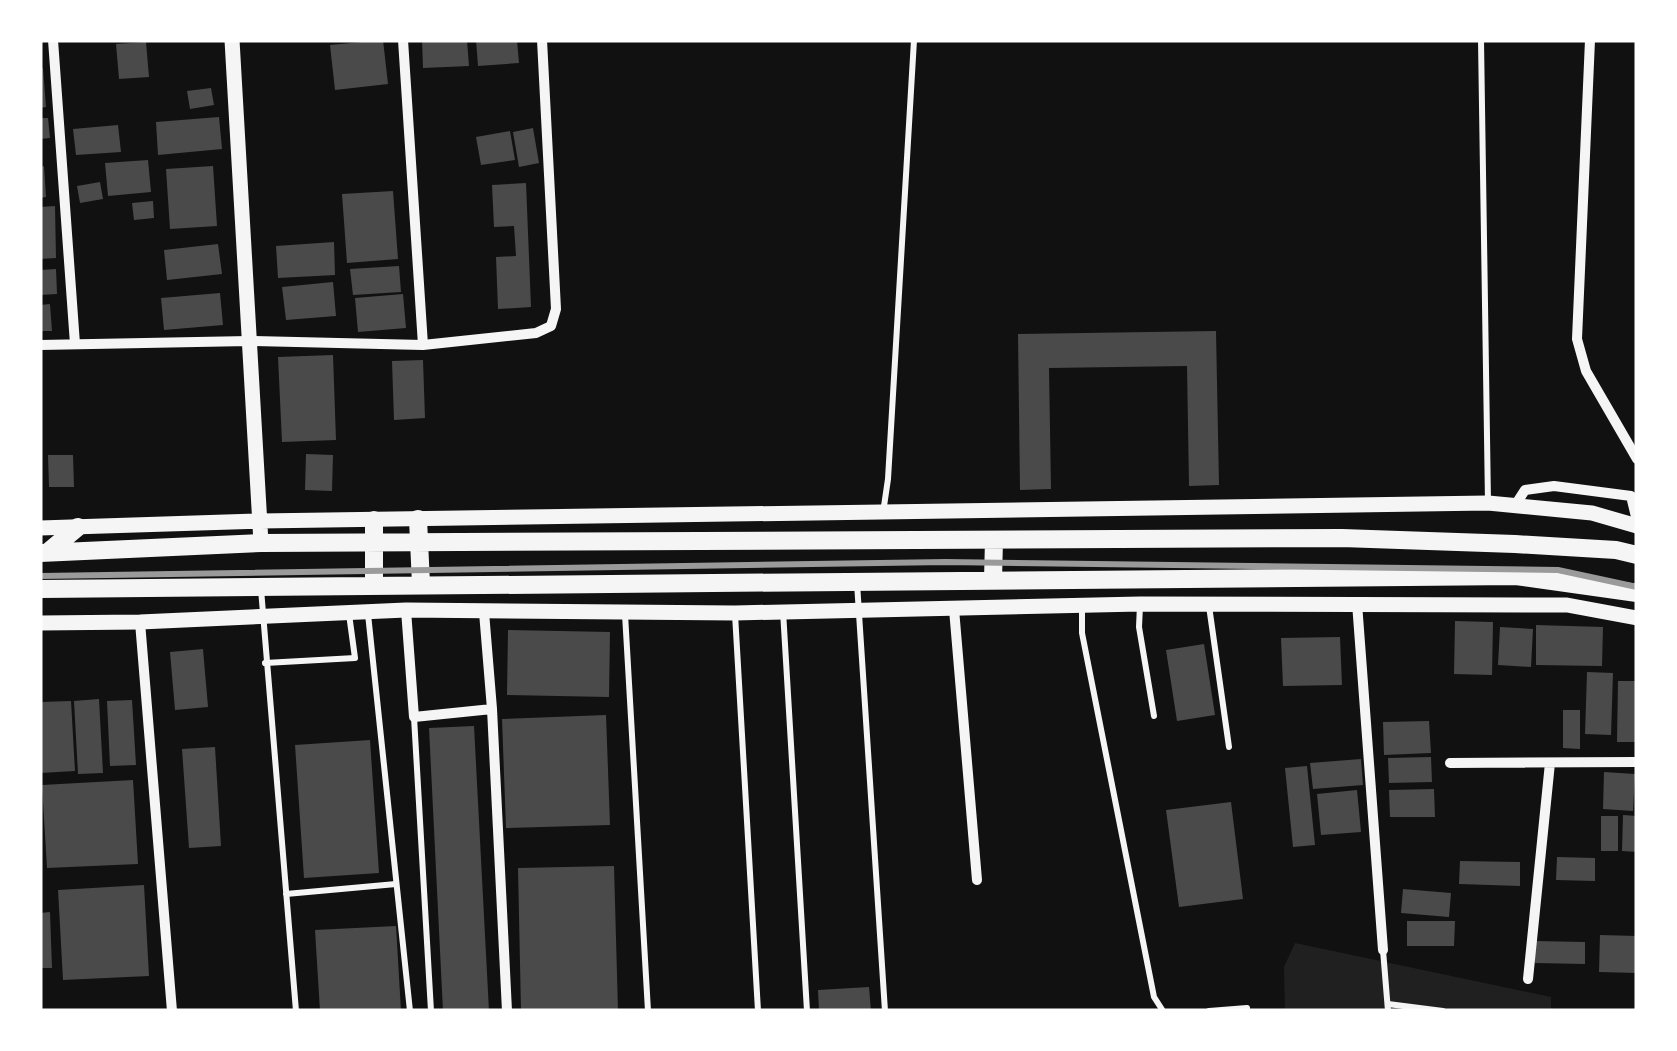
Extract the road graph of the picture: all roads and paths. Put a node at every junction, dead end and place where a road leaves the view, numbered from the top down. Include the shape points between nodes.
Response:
1 (53, 40) edge
2 (232, 40) edge
3 (403, 40) edge
4 (542, 40) edge
5 (914, 40) edge
6 (1481, 40) edge
7 (1590, 40) edge
8 (249, 341) junction
9 (74, 344) junction
10 (40, 345) edge
11 (424, 345) junction
12 (1637, 458) edge
13 (1488, 503) junction
14 (1516, 504) junction
15 (883, 514) junction
16 (418, 519) junction
17 (374, 520) junction
18 (260, 521) junction
19 (1637, 524) edge
20 (78, 527) junction
21 (40, 528) edge
22 (994, 540) junction
23 (419, 542) junction
24 (261, 543) junction
25 (374, 543) junction
26 (44, 552) edge
27 (1637, 555) edge
28 (993, 580) junction
29 (857, 581) junction
30 (420, 584) junction
31 (261, 585) junction
32 (374, 585) junction
33 (40, 589) edge
34 (1637, 593) edge
35 (1140, 604) junction
36 (1209, 604) junction
37 (1357, 604) junction
38 (1082, 605) junction
39 (954, 609) junction
40 (406, 610) junction
41 (783, 610) junction
42 (858, 611) junction
43 (368, 612) junction
44 (484, 612) junction
45 (349, 613) junction
46 (625, 613) junction
47 (735, 613) junction
48 (262, 618) junction
49 (1637, 618) edge
50 (140, 622) junction
51 (40, 623) edge
52 (354, 658) junction
53 (373, 658) junction
54 (266, 663) junction
55 (492, 709) junction
56 (1154, 716) dead end
57 (414, 717) junction
58 (1229, 748) dead end
59 (1637, 762) edge
60 (1450, 763) dead end
61 (1550, 763) junction
62 (976, 880) dead end
63 (396, 884) junction
64 (286, 894) junction
65 (1384, 950) joint
66 (1528, 979) dead end
67 (1388, 1007) edge
68 (1247, 1008) dead end
69 (172, 1011) edge
70 (296, 1011) edge
71 (410, 1011) edge
72 (431, 1011) edge
73 (507, 1011) edge
74 (648, 1011) edge
75 (758, 1011) edge
76 (807, 1011) edge
77 (885, 1011) edge
78 (1164, 1011) edge
79 (1209, 1011) edge
80 (1443, 1011) edge

1 - 9 street
2 - 8 street
3 - 11 street
4 - 11 street via 556,309 550,326
5 - 15 lane
6 - 13 lane
7 - 12 street via 1576,339 1586,371
8 - 9 street
8 - 11 street
8 - 18 street
9 - 10 street
13 - 14 street
13 - 15 street
14 - 19 street
14 - 19 street via 1525,490 1554,486 1630,496
15 - 16 street
16 - 17 street
16 - 23 main road
17 - 18 street
17 - 25 main road
18 - 20 street
18 - 24 street
20 - 21 street
20 - 26 main road
22 - 23 main road
22 - 27 main road via 1342,538
22 - 28 main road
23 - 25 main road
23 - 30 main road
24 - 25 main road
24 - 26 main road
25 - 32 main road
28 - 29 main road
28 - 34 main road via 1516,576
29 - 30 main road
29 - 42 lane
30 - 32 main road
31 - 32 main road
31 - 33 main road
31 - 48 lane
35 - 36 street
35 - 38 street
35 - 56 lane
36 - 37 street
36 - 58 lane
37 - 49 street via 1567,605
37 - 65 street
38 - 39 street
38 - 78 lane via 1154,997
39 - 42 street
39 - 62 street
40 - 43 street
40 - 44 street
40 - 57 street
41 - 42 street
41 - 47 street
41 - 76 lane
42 - 77 lane
43 - 45 street
43 - 53 lane
44 - 46 street
44 - 55 street
45 - 48 street
45 - 52 lane
46 - 47 street
46 - 74 lane
47 - 75 lane
48 - 50 street
48 - 54 lane
50 - 51 street
50 - 69 street
52 - 53 lane
52 - 54 lane
53 - 63 lane
54 - 64 lane
55 - 57 street
55 - 73 street
57 - 72 lane
59 - 61 street
60 - 61 street
61 - 66 street
63 - 64 lane
63 - 71 lane
64 - 70 lane
65 - 67 lane
67 - 80 lane
68 - 79 lane

